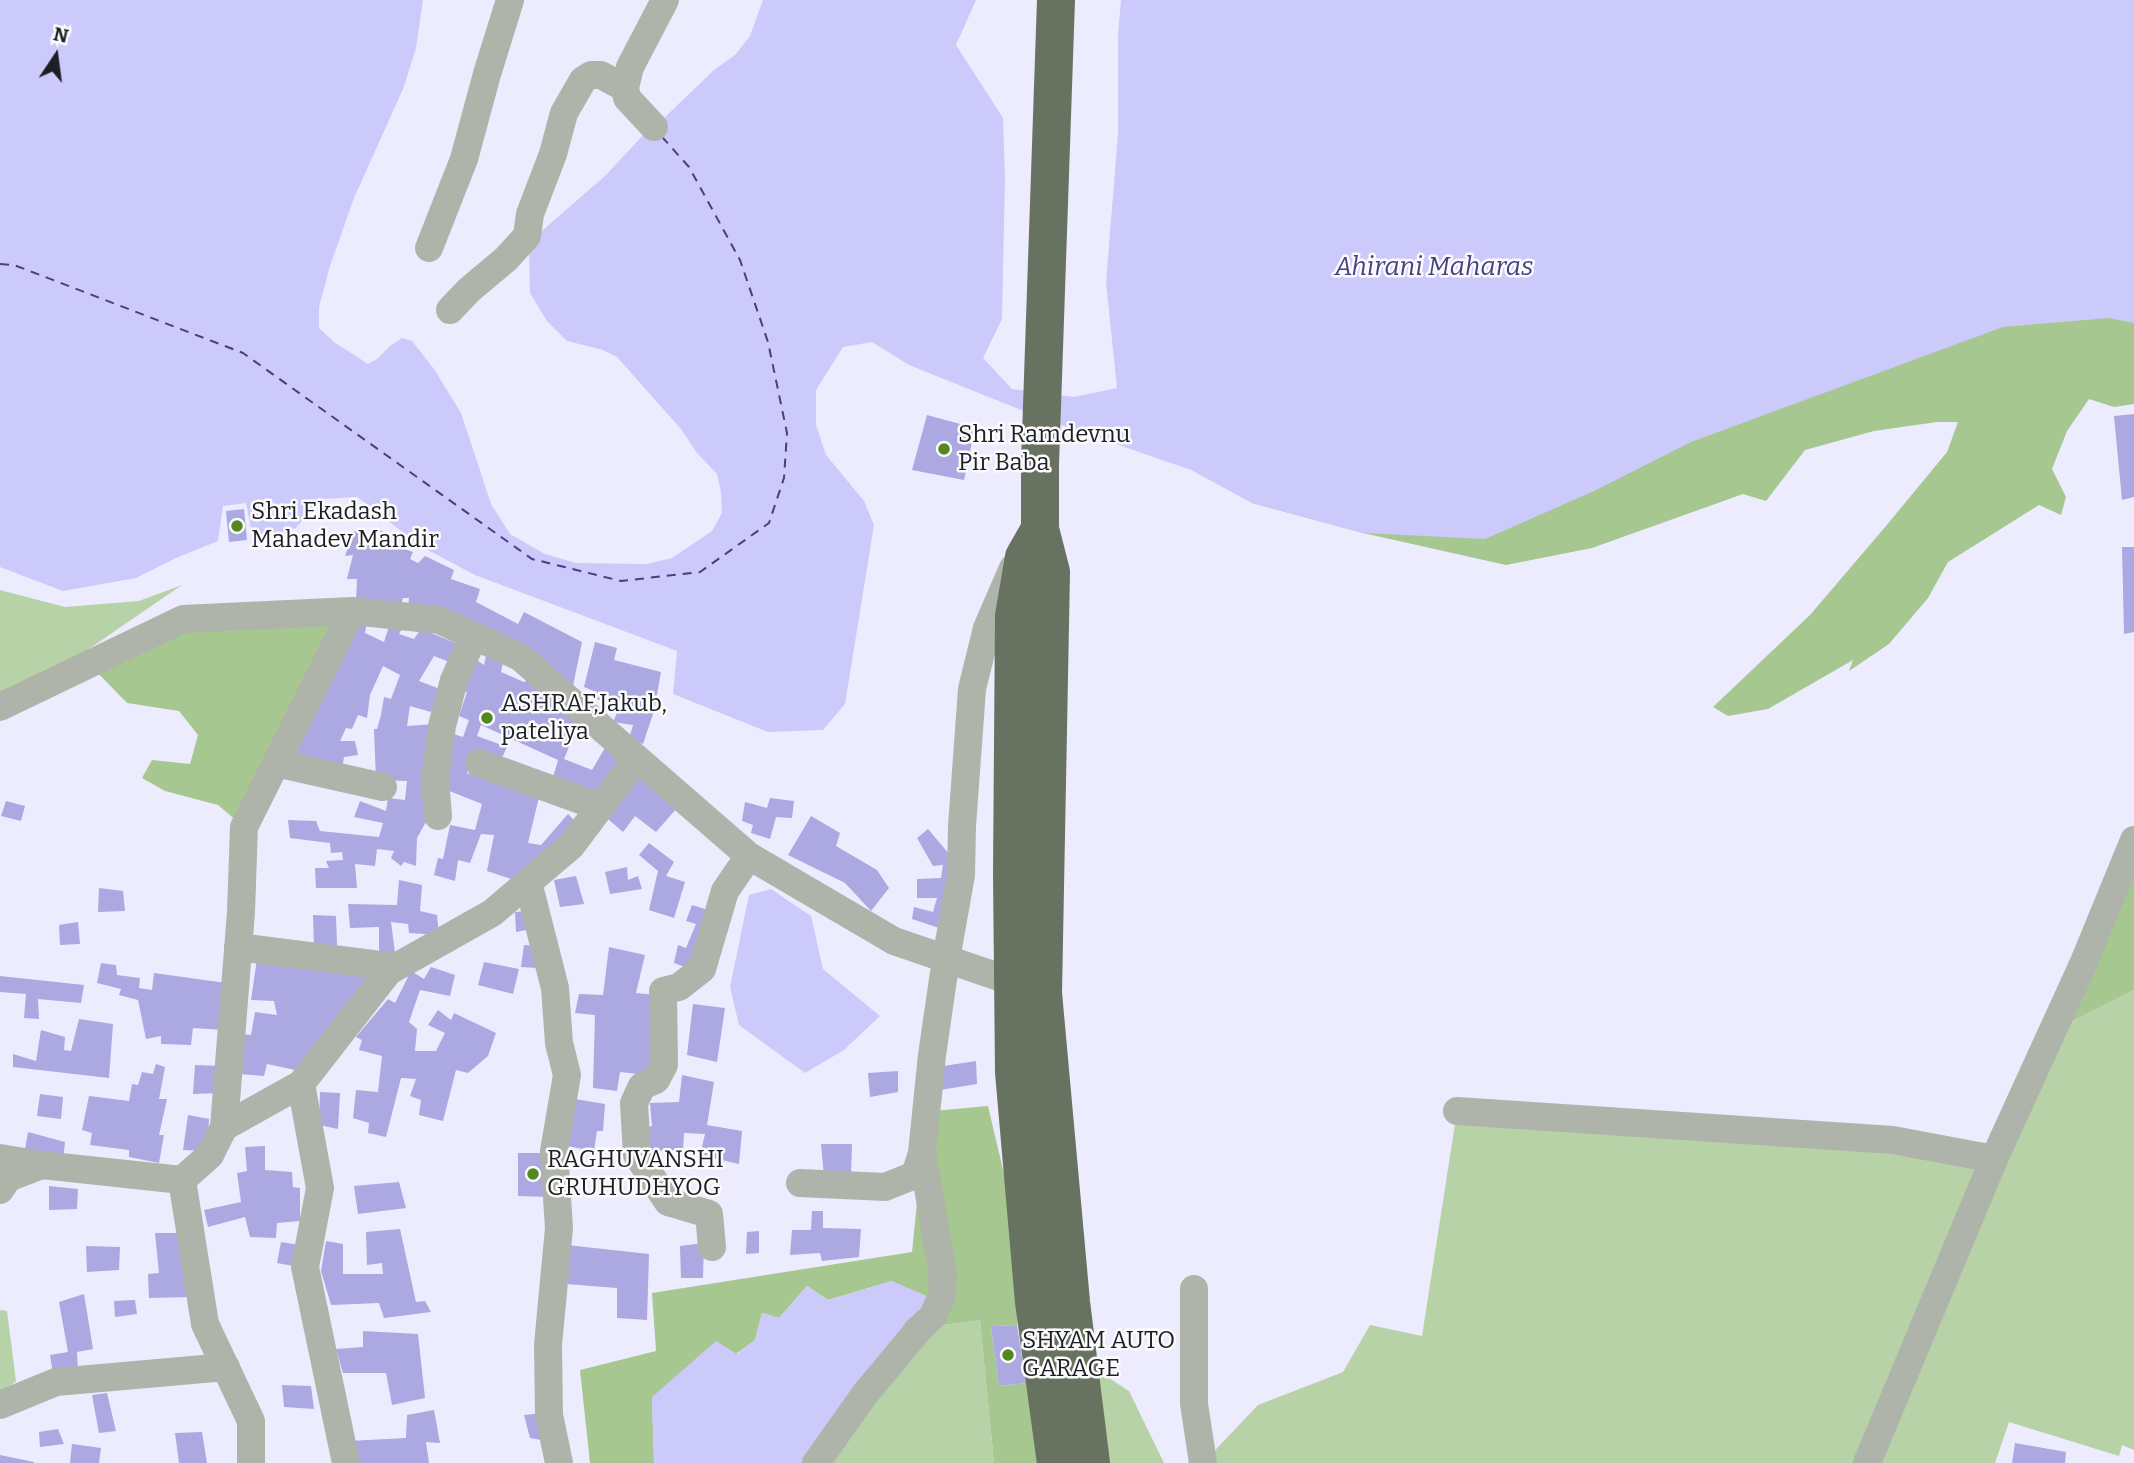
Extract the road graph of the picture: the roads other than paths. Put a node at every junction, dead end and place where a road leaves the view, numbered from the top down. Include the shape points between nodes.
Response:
1 (510, 0) edge
2 (665, 0) edge
3 (1056, 0) edge
4 (625, 88) junction
5 (654, 127) dead end
6 (429, 248) dead end
7 (450, 310) dead end
8 (1040, 528) junction
9 (352, 611) junction
10 (474, 636) junction
11 (0, 707) edge
12 (636, 760) junction
13 (276, 763) junction
14 (479, 763) dead end
15 (383, 787) dead end
16 (600, 807) junction
17 (438, 816) dead end
18 (2134, 840) edge
19 (749, 856) junction
20 (528, 882) junction
21 (237, 947) junction
22 (946, 959) junction
23 (396, 967) junction
24 (1028, 988) junction
25 (301, 1084) junction
26 (1457, 1111) dead end
27 (224, 1127) junction
28 (922, 1153) junction
29 (0, 1158) edge
30 (1994, 1159) junction
31 (42, 1165) junction
32 (182, 1180) junction
33 (800, 1183) dead end
34 (0, 1190) edge
35 (712, 1247) dead end
36 (1194, 1289) dead end
37 (226, 1367) junction
38 (0, 1405) edge
39 (251, 1463) edge
40 (346, 1463) edge
41 (559, 1463) edge
42 (816, 1463) edge
43 (1056, 1463) edge
44 (1091, 1463) edge
45 (1203, 1463) edge
46 (1867, 1463) edge

1 - 6 street via 464,159
2 - 4 street via 630,67
3 - 8 highway
4 - 5 street via 627,97
4 - 7 street via 601,75 583,80 564,113 527,236
8 - 22 street via 1003,587 972,689 961,875
8 - 24 highway via 1051,572
9 - 10 street via 439,620
9 - 11 street via 183,619
9 - 13 street
10 - 12 street via 520,657
10 - 17 street via 454,680 442,726 435,780
12 - 16 street
12 - 19 street
13 - 15 street
13 - 21 street via 244,827
14 - 16 street
16 - 20 street via 571,846
18 - 30 street
19 - 22 street via 894,941
19 - 35 street via 725,891 702,969 679,987 663,991 664,1065 656,1080 642,1086 634,1103 637,1155 668,1202 709,1214
20 - 23 street via 492,913
20 - 41 street via 555,988 559,1043 567,1075 554,1151 559,1228 548,1345 549,1415
21 - 23 street
21 - 27 street
22 - 24 street
22 - 28 street
23 - 25 street
24 - 43 highway via 1014,1072 1030,1261
24 - 44 highway
25 - 27 street
25 - 40 street via 320,1188 305,1268
26 - 30 street via 1894,1140
27 - 32 street via 210,1155
28 - 33 street via 915,1175 885,1187
28 - 42 street via 943,1276 942,1294 933,1316 865,1394
29 - 31 street
30 - 46 street
31 - 32 street
31 - 34 street via 8,1178
32 - 37 street via 205,1324
36 - 45 street via 1194,1404
37 - 38 street via 56,1382
37 - 39 street via 251,1421

